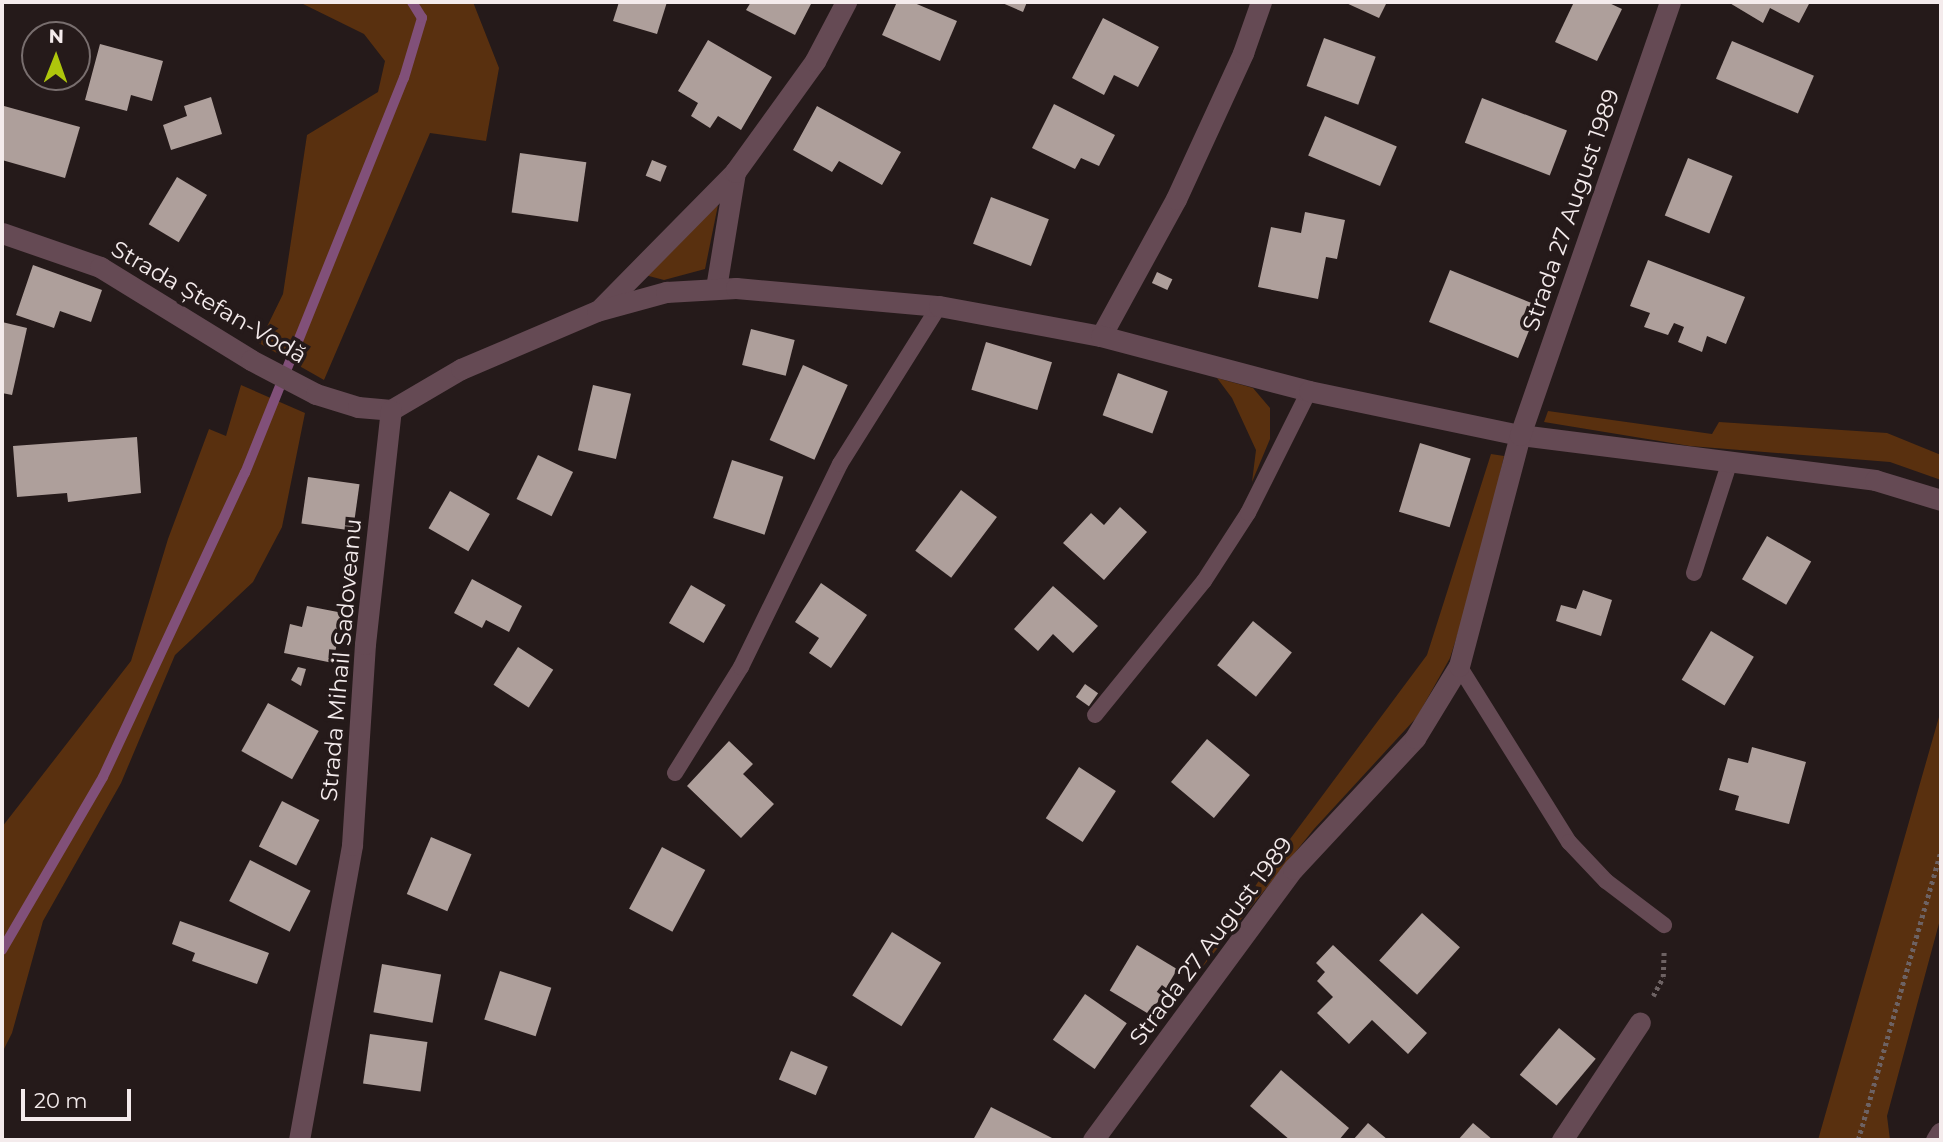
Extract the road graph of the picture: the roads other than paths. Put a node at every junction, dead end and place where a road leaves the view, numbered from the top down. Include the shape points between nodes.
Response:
1 (846, 2) edge
2 (1261, 2) edge
3 (1670, 2) edge
4 (735, 172) junction
5 (2, 233) edge
6 (716, 288) junction
7 (939, 306) junction
8 (597, 311) junction
9 (1101, 336) junction
10 (1309, 391) junction
11 (391, 410) junction
12 (1520, 435) junction
13 (1729, 464) junction
14 (1941, 500) edge
15 (1694, 573) dead end
16 (1459, 666) junction
17 (1095, 715) dead end
18 (676, 773) dead end
19 (1664, 925) road end
20 (1640, 1022) road end
21 (1941, 1132) edge
22 (1102, 1138) edge
23 (299, 1140) edge
24 (1562, 1140) edge
25 (1936, 1140) edge

1 - 4 street via 815,61
2 - 9 street via 1243,53 1175,199
3 - 12 street, Strada 27 August 1989
4 - 6 street
4 - 8 street
5 - 11 street, Strada Ștefan-Vodă via 100,267 251,360 316,394 358,407
6 - 7 street
6 - 8 street via 666,292
7 - 9 street
7 - 18 lane via 840,464 741,667
8 - 11 street via 461,369
9 - 10 street
10 - 12 street
10 - 17 lane via 1248,513 1204,582
11 - 23 street, Strada Mihail Sadoveanu via 365,644 352,845
12 - 13 street
12 - 16 street, Strada 27 August 1989 via 1481,597
13 - 14 street via 1875,480
13 - 15 lane
16 - 19 lane via 1569,842 1606,881
16 - 22 street, Strada 27 August 1989 via 1415,737 1293,869
20 - 24 street
21 - 25 street

